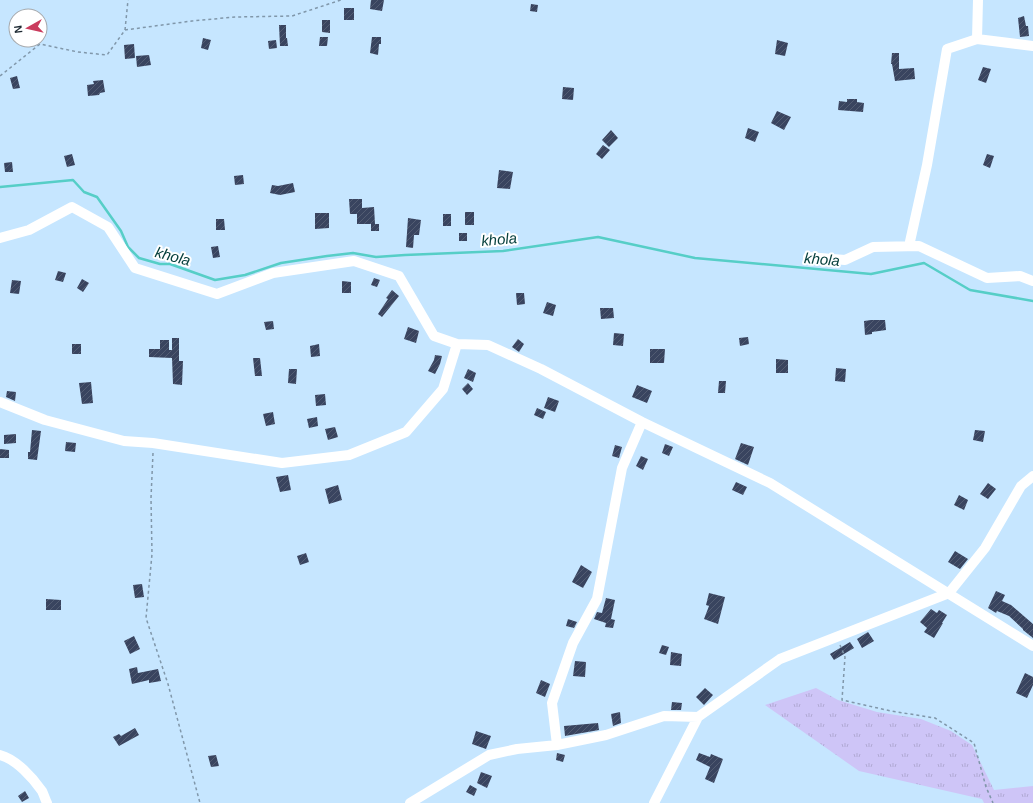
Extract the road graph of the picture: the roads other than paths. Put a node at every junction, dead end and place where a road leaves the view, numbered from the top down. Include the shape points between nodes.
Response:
1 (978, 0) edge
2 (977, 39) junction
3 (1033, 46) edge
4 (0, 238) edge
5 (908, 246) junction
6 (808, 257) dead end
7 (1033, 281) edge
8 (457, 344) junction
9 (0, 402) edge
10 (642, 422) junction
11 (1033, 476) edge
12 (949, 593) junction
13 (1033, 646) edge
14 (698, 717) junction
15 (557, 744) junction
16 (0, 755) edge
17 (47, 803) edge
18 (410, 803) edge
19 (654, 803) edge

1 - 2 street
2 - 3 street
2 - 5 street via 947,49 927,165
4 - 8 street via 29,230 72,207 108,227 135,268 217,294 273,274 354,261 399,276 434,336
5 - 6 street via 873,247 845,260
5 - 7 street via 919,246 987,278 1020,276
8 - 9 street via 442,389 406,432 349,455 282,463 153,443 124,441 45,420
8 - 10 street via 488,345 541,369
10 - 12 street via 770,483
10 - 15 street via 622,468 597,600 573,643 552,703
11 - 12 street via 1021,486 985,548
12 - 13 street
12 - 14 street via 780,658
14 - 15 street via 664,716 606,735
14 - 19 street
15 - 18 street via 489,755
16 - 17 street via 8,757 26,773 43,792

